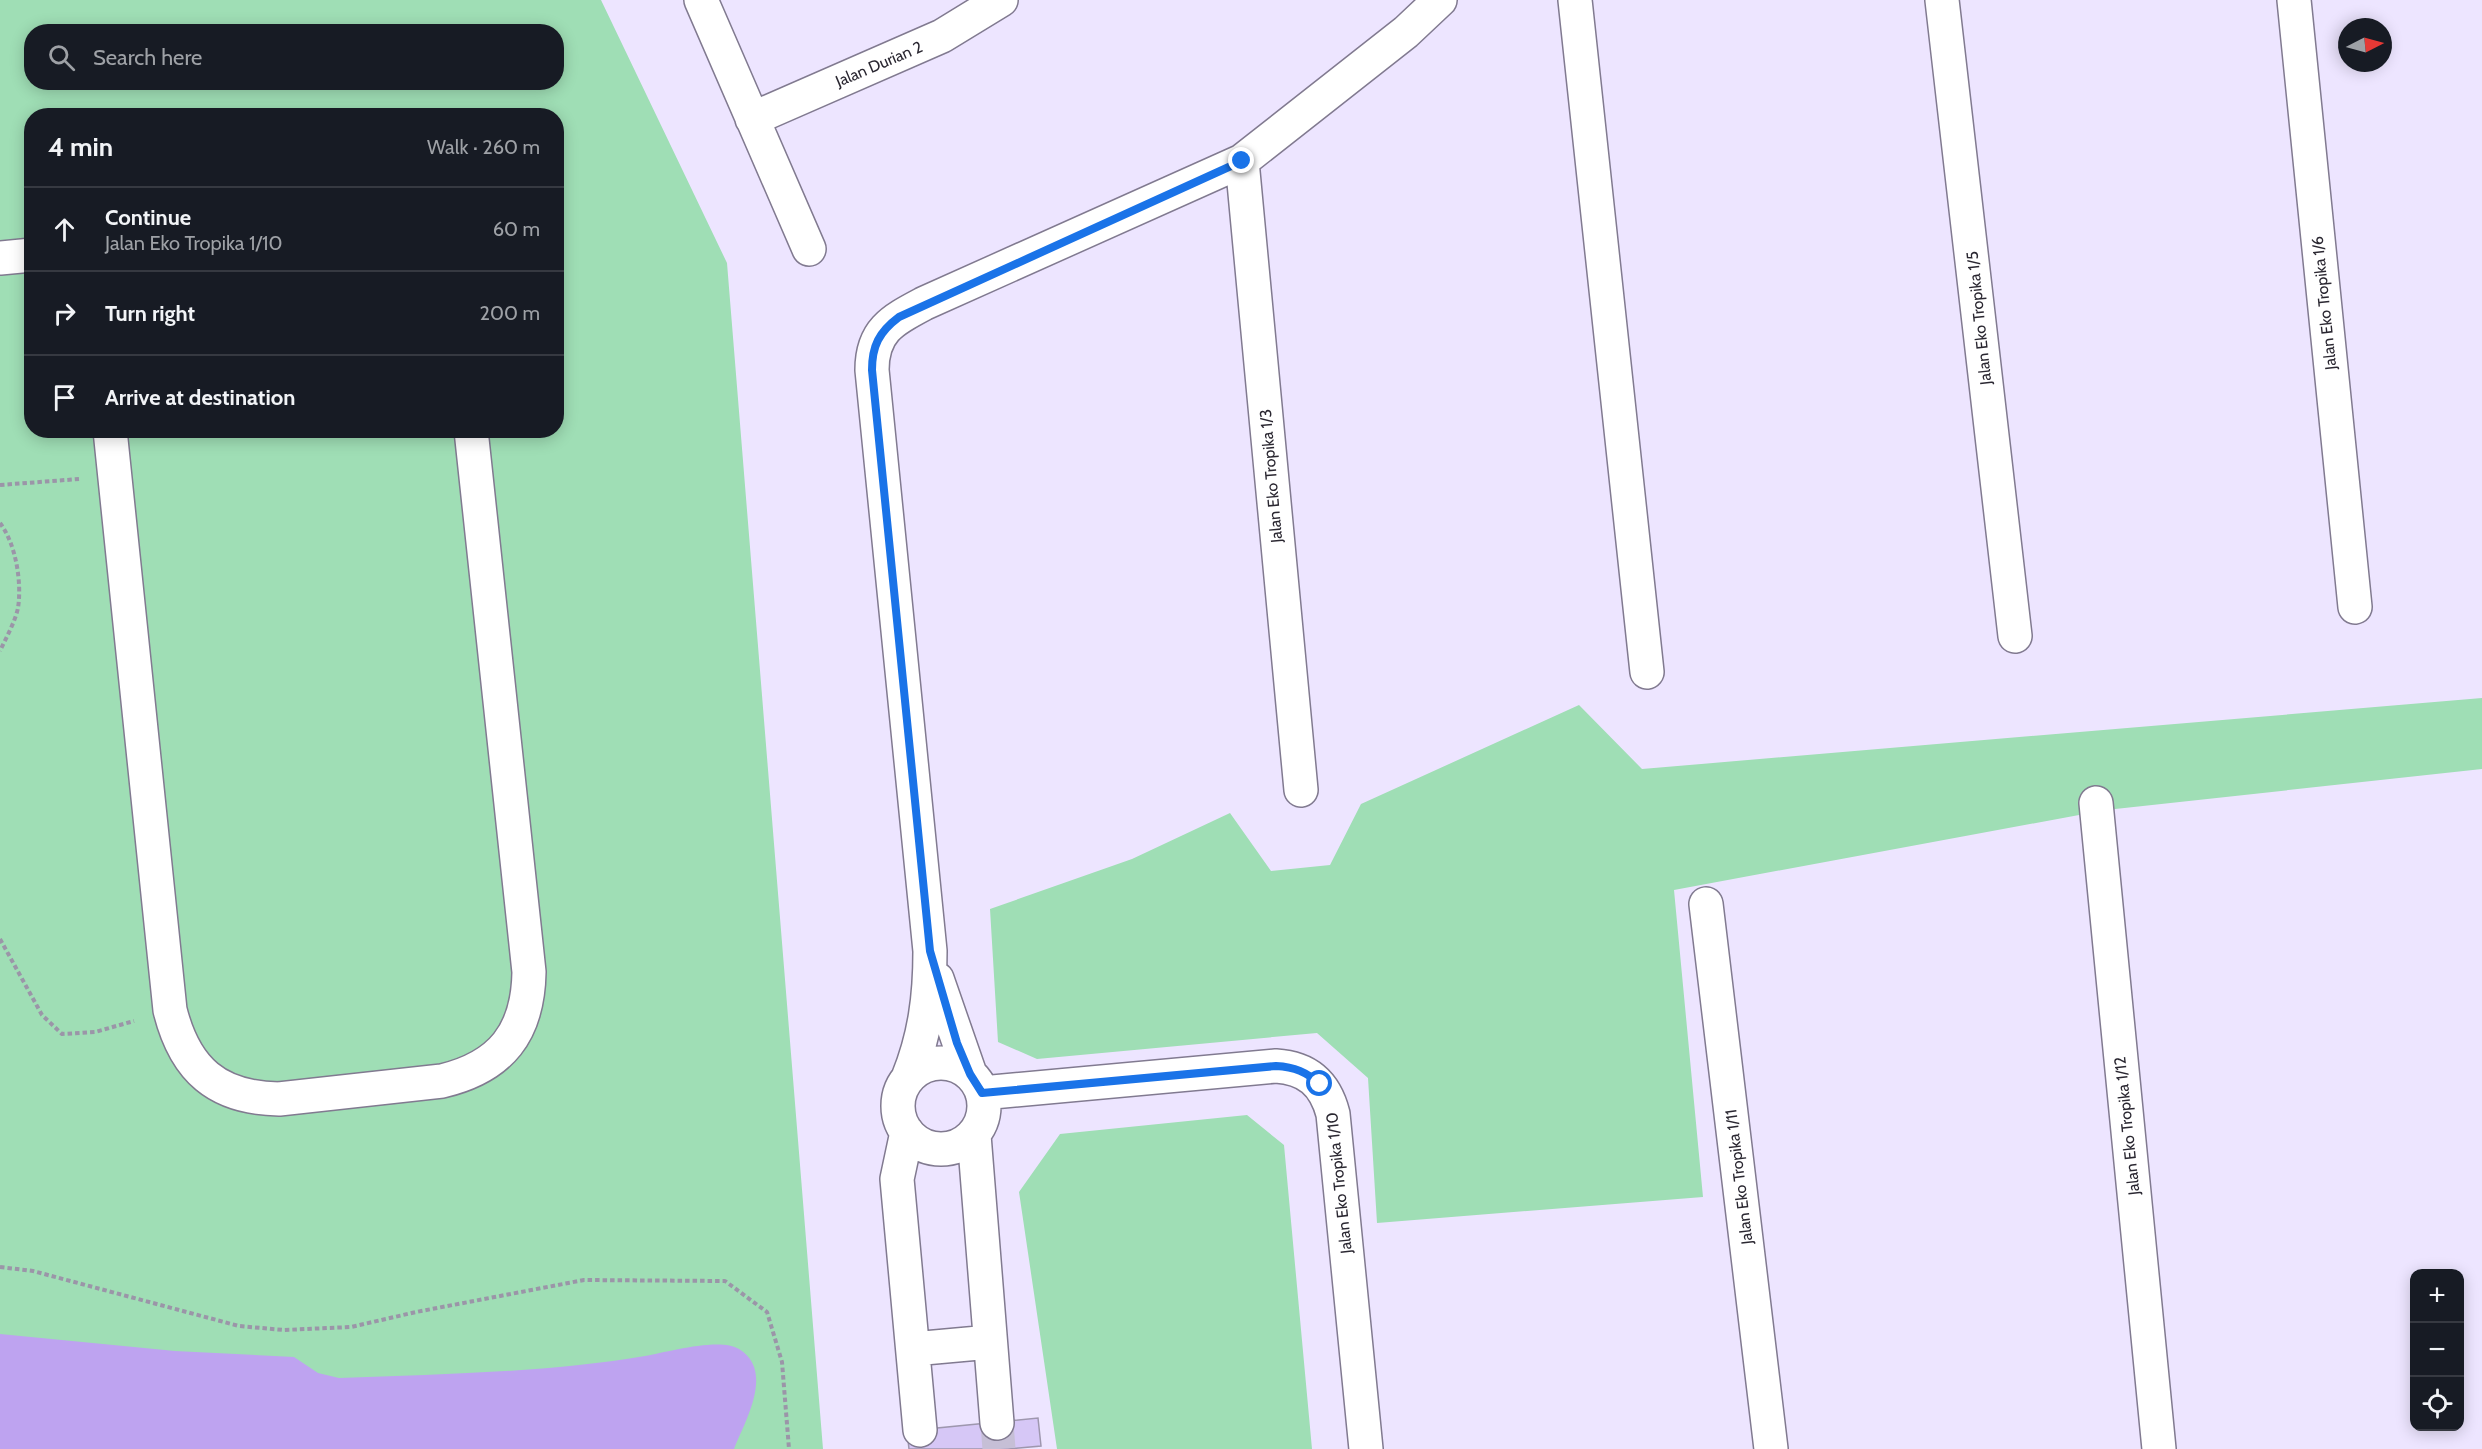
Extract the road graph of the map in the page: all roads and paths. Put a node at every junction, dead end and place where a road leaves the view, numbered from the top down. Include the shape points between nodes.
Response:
1 (701, 0) edge
2 (1001, 0) edge
3 (1440, 0) edge
4 (1575, 0) edge
5 (1942, 0) edge
6 (2294, 0) edge
7 (752, 119) junction
8 (1242, 161) junction
9 (809, 249) dead end
10 (24, 256) edge
11 (0, 258) edge
12 (111, 438) edge
13 (472, 438) edge
14 (115, 476) junction
15 (0, 485) edge
16 (0, 523) edge
17 (2355, 606) dead end
18 (2015, 636) dead end
19 (0, 651) edge
20 (1647, 672) dead end
21 (1300, 790) dead end
22 (2096, 803) dead end
23 (1706, 904) dead end
24 (0, 939) edge
25 (930, 951) junction
26 (170, 1010) junction
27 (908, 1078) junction
28 (976, 1083) junction
29 (907, 1132) junction
30 (974, 1135) junction
31 (0, 1267) edge
32 (990, 1342) junction
33 (912, 1349) junction
34 (997, 1423) tunnel mouth
35 (920, 1430) dead end
36 (789, 1449) edge
37 (1366, 1449) edge
38 (1771, 1449) edge
39 (2159, 1449) edge

1 - 7 street
2 - 7 street, Jalan Durian 2 via 942,36
3 - 8 street via 1406,32
4 - 20 street
5 - 18 street, Jalan Eko Tropika 1/5
6 - 17 street, Jalan Eko Tropika 1/6
7 - 9 street
8 - 21 street, Jalan Eko Tropika 1/3
8 - 25 street via 925,303 886,326 877,339 872,370
10 - 11 street
12 - 14 street
13 - 26 street via 529,972 529,998 522,1022 508,1045 466,1075 279,1099 229,1091 201,1071 189,1059 177,1036
14 - 15 path
14 - 26 street
16 - 19 path via 18,573 18,609
22 - 39 street, Jalan Eko Tropika 1/12
23 - 38 street, Jalan Eko Tropika 1/11
24 - 26 path via 42,1015 62,1034 95,1032
25 - 27 street via 927,1016
25 - 28 street via 947,1013
27 - 28 street via 932,1064 945,1063
27 - 29 street via 899,1105 900,1119
28 - 30 street via 984,1115
28 - 37 street, Jalan Eko Tropika 1/10 via 1276,1066 1292,1067 1320,1084 1333,1114
29 - 30 street via 927,1147 940,1150 952,1148
29 - 33 street via 897,1179
30 - 32 street
31 - 36 path via 33,1270 239,1326 284,1329 351,1327 584,1280 725,1281 767,1312 782,1362
32 - 33 street
32 - 34 street
33 - 35 street

